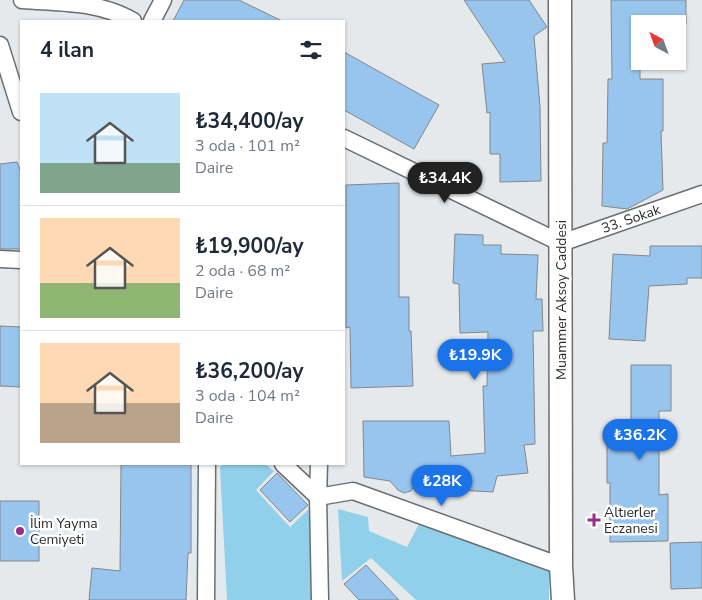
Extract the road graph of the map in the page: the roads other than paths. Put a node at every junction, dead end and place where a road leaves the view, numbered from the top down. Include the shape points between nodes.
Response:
1 (22, 0) edge
2 (162, 0) edge
3 (560, 0) edge
4 (131, 20) edge
5 (152, 20) edge
6 (0, 45) edge
7 (20, 109) edge
8 (345, 138) edge
9 (702, 194) edge
10 (561, 244) junction
11 (0, 259) edge
12 (20, 260) edge
13 (207, 465) edge
14 (284, 465) edge
15 (319, 465) edge
16 (318, 497) junction
17 (561, 566) junction
18 (206, 600) edge
19 (320, 600) edge
20 (564, 600) edge

1 - 4 street via 90,4 119,12
2 - 5 street
3 - 10 main road, Muammer Aksoy Caddesi
6 - 7 street
8 - 10 street
9 - 10 street, 33. Sokak
10 - 17 main road, Muammer Aksoy Caddesi
11 - 12 street
13 - 18 street
14 - 16 street
15 - 16 street
16 - 17 street via 353,492
16 - 19 street
17 - 20 main road, Muammer Aksoy Caddesi

